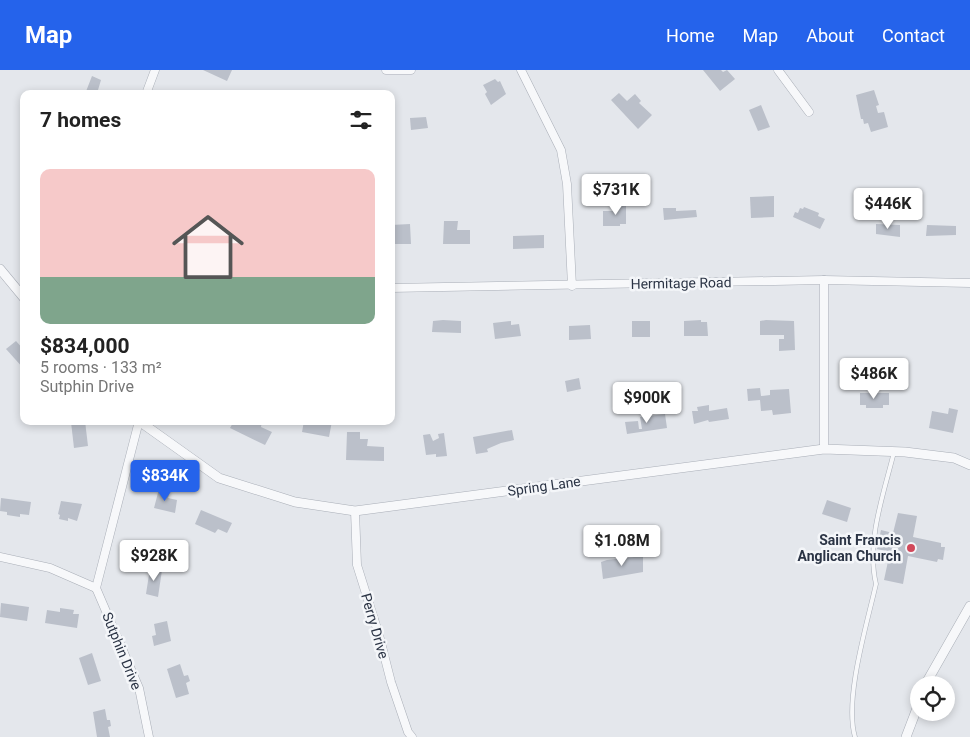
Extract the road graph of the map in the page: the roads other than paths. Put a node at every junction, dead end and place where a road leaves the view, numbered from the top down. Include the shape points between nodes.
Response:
1 (155, 70) edge
2 (386, 70) edge
3 (411, 70) edge
4 (521, 70) edge
5 (778, 70) edge
6 (148, 90) edge
7 (809, 112) dead end
8 (0, 269) edge
9 (824, 280) junction
10 (970, 283) edge
11 (572, 286) junction
12 (395, 288) edge
13 (20, 293) edge
14 (138, 425) edge
15 (145, 425) edge
16 (824, 449) junction
17 (894, 452) junction
18 (970, 465) edge
19 (355, 512) junction
20 (0, 557) edge
21 (96, 588) junction
22 (970, 606) edge
23 (930, 676) edge
24 (912, 721) edge
25 (149, 737) edge
26 (412, 737) edge
27 (854, 737) edge
28 (906, 737) edge

1 - 6 street
2 - 3 street
4 - 11 street via 561,150 567,184
5 - 7 street
8 - 13 street
9 - 10 street, Hermitage Road
9 - 11 street, Hermitage Road
9 - 16 street
11 - 12 street, Hermitage Road
14 - 21 street
15 - 19 street, Spring Lane via 218,478 294,502
16 - 17 street, Spring Lane
16 - 19 street, Spring Lane
17 - 18 street, Spring Lane via 954,458
17 - 27 lane via 875,537 872,565 876,584 852,694
19 - 26 street, Perry Drive via 357,565 391,682
20 - 21 street via 50,568
21 - 25 street, Sutphin Drive via 139,688
22 - 23 street
24 - 28 street

